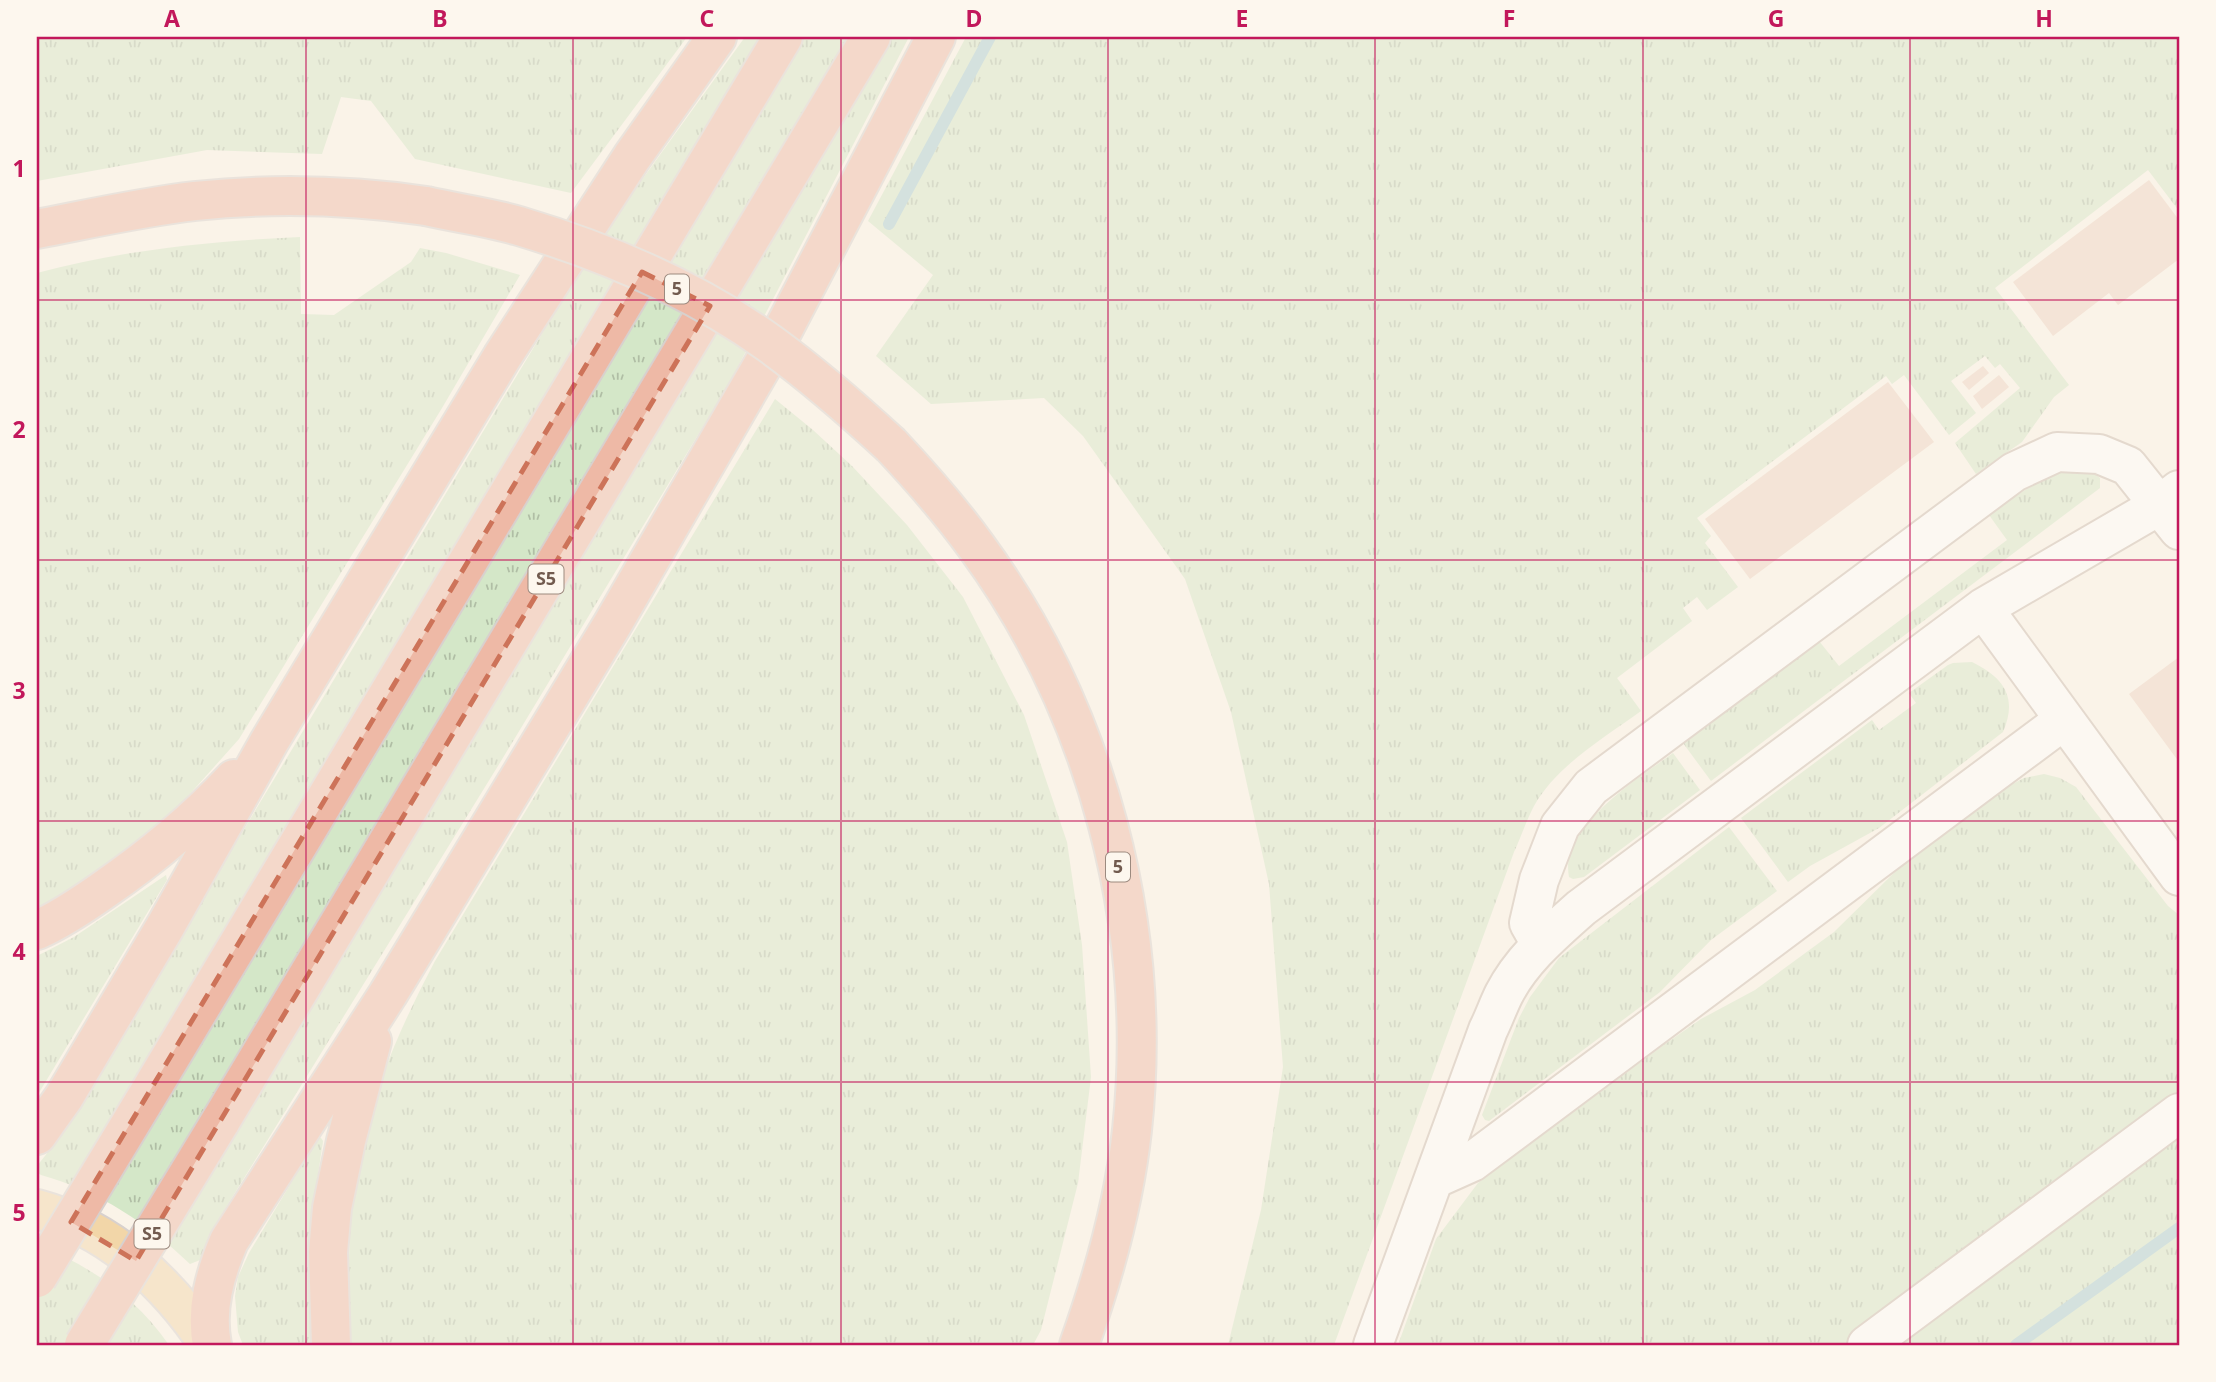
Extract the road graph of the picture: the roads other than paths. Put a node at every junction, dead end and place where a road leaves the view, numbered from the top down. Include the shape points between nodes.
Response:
1 (717, 37) edge
2 (783, 37) edge
3 (871, 37) edge
4 (936, 37) edge
5 (37, 229) edge
6 (2173, 508) edge
7 (1983, 608) junction
8 (2064, 720) junction
9 (269, 742) junction
10 (2179, 876) edge
11 (37, 930) edge
12 (1541, 944) junction
13 (388, 994) junction
14 (2179, 1113) edge
15 (37, 1135) edge
16 (1434, 1179) junction
17 (37, 1209) edge
18 (37, 1278) edge
19 (84, 1345) edge
20 (210, 1345) edge
21 (331, 1345) edge
22 (1079, 1345) edge
23 (1373, 1345) edge
24 (1867, 1345) edge

1 - 9 highway via 632,157 502,357
2 - 18 highway, bridge
3 - 19 highway, S5, bridge
4 - 13 highway via 762,366 612,625
5 - 22 highway, 5, bridge via 145,208 271,197 387,201 518,226 651,276 710,307 767,342 891,445 977,547 1028,627 1084,748 1119,870 1136,1024 1132,1131 1119,1214
6 - 7 lane
6 - 12 lane via 2128,466 2099,454 2057,452 2014,472 1591,787 1560,826 1539,880 1529,923
7 - 8 lane
7 - 12 lane via 1581,908
8 - 10 lane
8 - 16 lane via 1472,1162
9 - 11 highway via 173,839
9 - 15 highway via 159,939
12 - 16 lane via 1504,994
13 - 20 highway via 229,1241 211,1297
13 - 21 highway via 370,1047 332,1209 328,1252
14 - 24 lane
16 - 23 lane
17 - 20 main road via 90,1230 130,1255 190,1315

